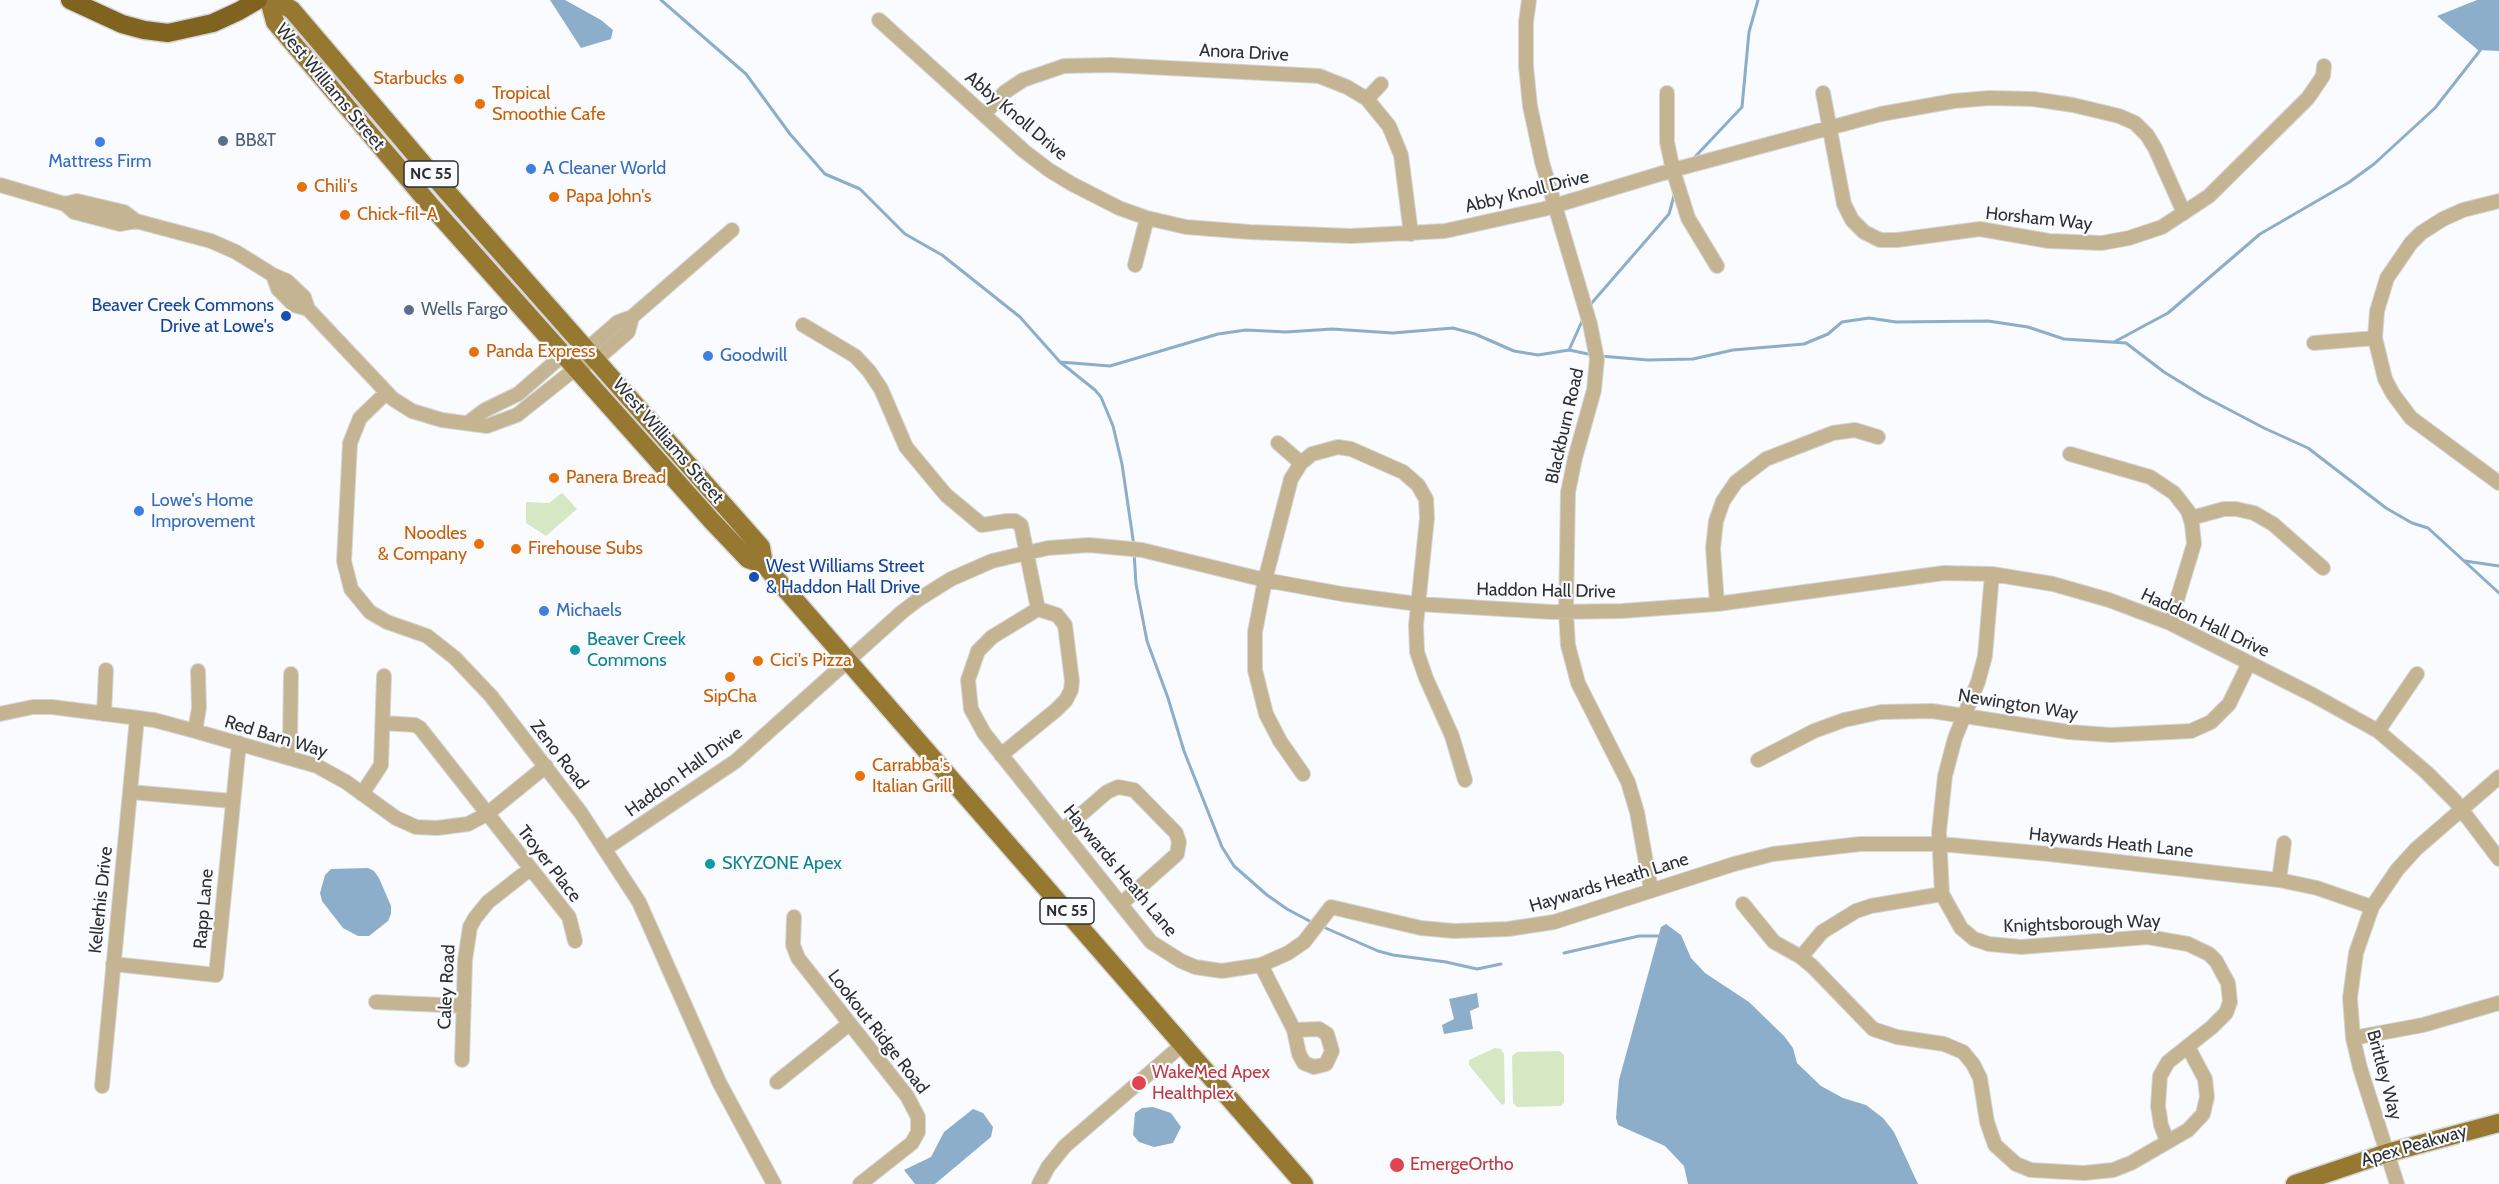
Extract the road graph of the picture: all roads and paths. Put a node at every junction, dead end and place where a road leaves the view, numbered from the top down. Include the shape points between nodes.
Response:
1 (70, 0) edge
2 (258, 0) edge
3 (269, 0) edge
4 (276, 0) edge
5 (1529, 0) edge
6 (879, 21) dead end
7 (2324, 66) dead end
8 (1381, 84) dead end
9 (1666, 93) dead end
10 (1823, 93) dead end
11 (1367, 99) junction
12 (984, 114) junction
13 (1830, 129) junction
14 (1673, 170) junction
15 (0, 185) edge
16 (2499, 201) edge
17 (1556, 206) junction
18 (2184, 213) junction
19 (1148, 218) junction
20 (732, 230) dead end
21 (1411, 234) junction
22 (1135, 265) dead end
23 (1717, 266) dead end
24 (802, 325) dead end
25 (2375, 338) junction
26 (2314, 344) dead end
27 (592, 354) junction
28 (569, 362) junction
29 (386, 393) junction
30 (1878, 437) dead end
31 (1278, 443) dead end
32 (2070, 453) dead end
33 (1301, 463) junction
34 (2499, 483) edge
35 (2191, 518) junction
36 (1025, 553) junction
37 (764, 565) junction
38 (2323, 568) dead end
39 (1992, 574) junction
40 (1265, 580) junction
41 (1418, 604) junction
42 (1717, 604) junction
43 (1038, 609) junction
44 (1566, 612) junction
45 (2170, 623) junction
46 (848, 660) junction
47 (2249, 663) junction
48 (106, 670) dead end
49 (198, 670) dead end
50 (291, 674) dead end
51 (2417, 674) dead end
52 (384, 676) dead end
53 (0, 714) edge
54 (104, 714) junction
55 (1964, 715) junction
56 (137, 718) junction
57 (383, 723) junction
58 (195, 731) junction
59 (2378, 731) junction
60 (239, 743) junction
61 (1001, 755) junction
62 (286, 757) junction
63 (1758, 760) dead end
64 (546, 766) junction
65 (1303, 774) dead end
66 (2499, 777) edge
67 (1465, 780) dead end
68 (130, 792) junction
69 (363, 794) junction
70 (232, 801) junction
71 (2463, 810) junction
72 (487, 814) junction
73 (1062, 831) junction
74 (2283, 843) dead end
75 (1940, 844) junction
76 (605, 849) junction
77 (2499, 859) edge
78 (530, 870) junction
79 (2279, 880) junction
80 (1652, 890) junction
81 (1942, 894) junction
82 (1121, 904) junction
83 (1743, 904) dead end
84 (2372, 907) junction
85 (794, 917) dead end
86 (575, 941) dead end
87 (1801, 957) junction
88 (113, 963) junction
89 (1262, 965) junction
90 (376, 1002) dead end
91 (2499, 1003) edge
92 (464, 1006) junction
93 (849, 1024) junction
94 (1294, 1030) dead end
95 (2353, 1038) junction
96 (1182, 1045) junction
97 (2188, 1047) junction
98 (462, 1060) dead end
99 (777, 1082) dead end
100 (102, 1086) dead end
101 (2499, 1123) edge
102 (2167, 1141) junction
103 (2387, 1153) junction
104 (2100, 1178) edge
105 (774, 1184) edge
106 (860, 1184) edge
107 (1040, 1184) edge
108 (1304, 1184) edge
109 (2295, 1184) edge
110 (2397, 1184) edge

1 - 2 highway via 122,24 168,33 213,23
3 - 28 main road, West Williams Street / NC 55 via 274,22
4 - 27 main road, West Williams Street / NC 55 via 292,10
5 - 17 street, Blackburn Road via 1526,66 1530,106
6 - 12 street, Abby Knoll Drive
7 - 18 street, Horsham Way via 2323,76 2308,98 2209,196
8 - 11 street
9 - 14 street via 1667,142
10 - 13 street, Horsham Way
11 - 12 street, Anora Drive via 1333,80 1303,73 1079,64 1050,69 1023,80
11 - 21 street, Anora Drive via 1389,126 1401,155
12 - 19 street, Abby Knoll Drive via 1024,151 1072,184
13 - 14 street, Abby Knoll Drive
13 - 18 street, Abby Knoll Drive via 1881,114 1989,98 2033,99 2092,109 2134,123 2147,135
13 - 18 street, Horsham Way via 1844,204 1852,220 1880,240 1980,229 2049,241 2102,243 2162,227
14 - 17 street, Abby Knoll Drive
14 - 23 street via 1688,218
15 - 29 street via 65,204 77,201 123,212 135,221 224,247 287,281
16 - 25 street via 2443,219 2411,243 2387,278 2377,311
17 - 21 street, Abby Knoll Drive via 1486,223
17 - 44 street, Blackburn Road via 1597,359 1594,390 1568,492
19 - 21 street, Abby Knoll Drive via 1240,232
19 - 22 street
20 - 27 street via 632,317 618,322
24 - 36 street via 861,362 881,389 906,447 946,495 982,525 1015,521 1021,525
25 - 26 street
25 - 34 street via 2385,379 2411,418
27 - 28 street
27 - 37 main road, West Williams Street / NC 55 via 761,547
28 - 29 street via 469,422 421,415
28 - 37 main road, West Williams Street / NC 55 via 748,559
29 - 64 street, Zeno Road via 360,418 350,443 344,561 351,589 370,612 427,636 455,658 491,696
30 - 42 street via 1855,430 1833,433 1766,459 1736,482 1721,506 1714,534
31 - 33 street
32 - 35 street via 2160,482 2174,493
33 - 40 street via 1291,478
33 - 41 street via 1326,449 1351,449 1403,472 1418,485 1426,499 1427,518
35 - 38 street via 2224,509 2254,513
35 - 45 street via 2191,556
36 - 40 street, Haddon Hall Drive via 1066,546 1126,548
36 - 43 street
36 - 46 street, Haddon Hall Drive via 992,561 951,579 902,612
37 - 46 main road, West Williams Street / NC 55
39 - 42 street, Haddon Hall Drive via 1922,575
39 - 45 street, Haddon Hall Drive via 2053,584
39 - 55 street, Knightsborough Way via 1985,656
40 - 41 street, Haddon Hall Drive
40 - 65 street via 1254,642 1258,685 1272,727
41 - 44 street, Haddon Hall Drive
41 - 67 street via 1416,641 1420,663 1452,736
42 - 44 street, Haddon Hall Drive
43 - 61 street, Haywards Heath Lane via 992,637 978,651 970,670 967,689 971,709
43 - 61 street via 1057,615 1065,626 1071,690 1056,710
44 - 80 street, Blackburn Road via 1574,672 1628,782
45 - 47 street, Haddon Hall Drive
46 - 76 street, Haddon Hall Drive via 736,761
46 - 96 main road, West Williams Street / NC 55
47 - 55 street, Newington Way via 2229,704 2211,722 2191,731 2111,735
47 - 59 street, Haddon Hall Drive
48 - 54 street
49 - 58 street
50 - 62 street
51 - 59 street
52 - 57 street
53 - 54 street, Red Barn Way via 33,706
54 - 56 street, Red Barn Way
55 - 63 street, Newington Way via 1932,711 1863,715 1814,731
55 - 75 street, Knightsborough Way via 1944,777
56 - 58 street, Red Barn Way
56 - 68 street, Kellerhis Drive
57 - 69 street via 381,765
57 - 72 street, Troyer Place via 415,724 420,728
58 - 60 street, Red Barn Way
59 - 71 street, Haddon Hall Drive
60 - 62 street, Red Barn Way
60 - 70 street, Rapp Lane
61 - 73 street, Haywards Heath Lane
62 - 69 street, Red Barn Way via 330,772
64 - 72 street, Red Barn Way
64 - 76 street, Zeno Road
66 - 71 street, Brittley Way
68 - 70 street
68 - 88 street, Kellerhis Drive
69 - 72 street, Red Barn Way via 416,827 468,824
70 - 88 street, Rapp Lane via 216,975
71 - 77 street, Haddon Hall Drive
71 - 84 street, Brittley Way via 2412,854
72 - 78 street, Troyer Place
73 - 82 street, Haywards Heath Lane
73 - 82 street via 1118,787 1134,790 1176,833 1178,854
74 - 79 street
75 - 79 street, Haywards Heath Lane
75 - 80 street, Haywards Heath Lane via 1816,847 1734,864
75 - 81 street, Knightsborough Way
76 - 105 street, Zeno Road via 639,902 719,1082
78 - 86 street, Troyer Place via 569,917
78 - 92 street, Caley Road via 488,902 474,918 466,945
79 - 84 street, Haywards Heath Lane
80 - 89 street, Haywards Heath Lane via 1554,922 1487,931 1421,928 1331,906 1304,942
81 - 87 street via 1856,911 1822,932
81 - 97 street, Knightsborough Way via 1961,928 1974,939 1989,944 2021,947 2148,937 2176,941 2209,954 2225,976 2230,1002 2222,1018
82 - 89 street, Haywards Heath Lane via 1151,942 1180,961 1222,971
83 - 87 street via 1774,942
84 - 95 street, Brittley Way via 2351,978
85 - 93 street, Lookout Ridge Road via 793,945 798,958
87 - 104 street via 1873,1029 1964,1052 1977,1070 1989,1133 2004,1155 2016,1164 2031,1170
88 - 100 street, Kellerhis Drive
89 - 94 street
90 - 92 street
91 - 95 street via 2423,1025
92 - 98 street, Caley Road
93 - 99 street
93 - 106 street, Lookout Ridge Road via 914,1106 919,1125 907,1148
95 - 103 street, Brittley Way
96 - 107 street via 1065,1146
96 - 108 main road, West Williams Street / NC 55
97 - 102 street, Knightsborough Way via 2168,1062 2158,1083 2159,1116
97 - 102 street via 2205,1079 2207,1102 2197,1122
101 - 103 main road, Apex Peakway
102 - 104 street
103 - 109 main road, Apex Peakway
103 - 110 street, Brittley Way

